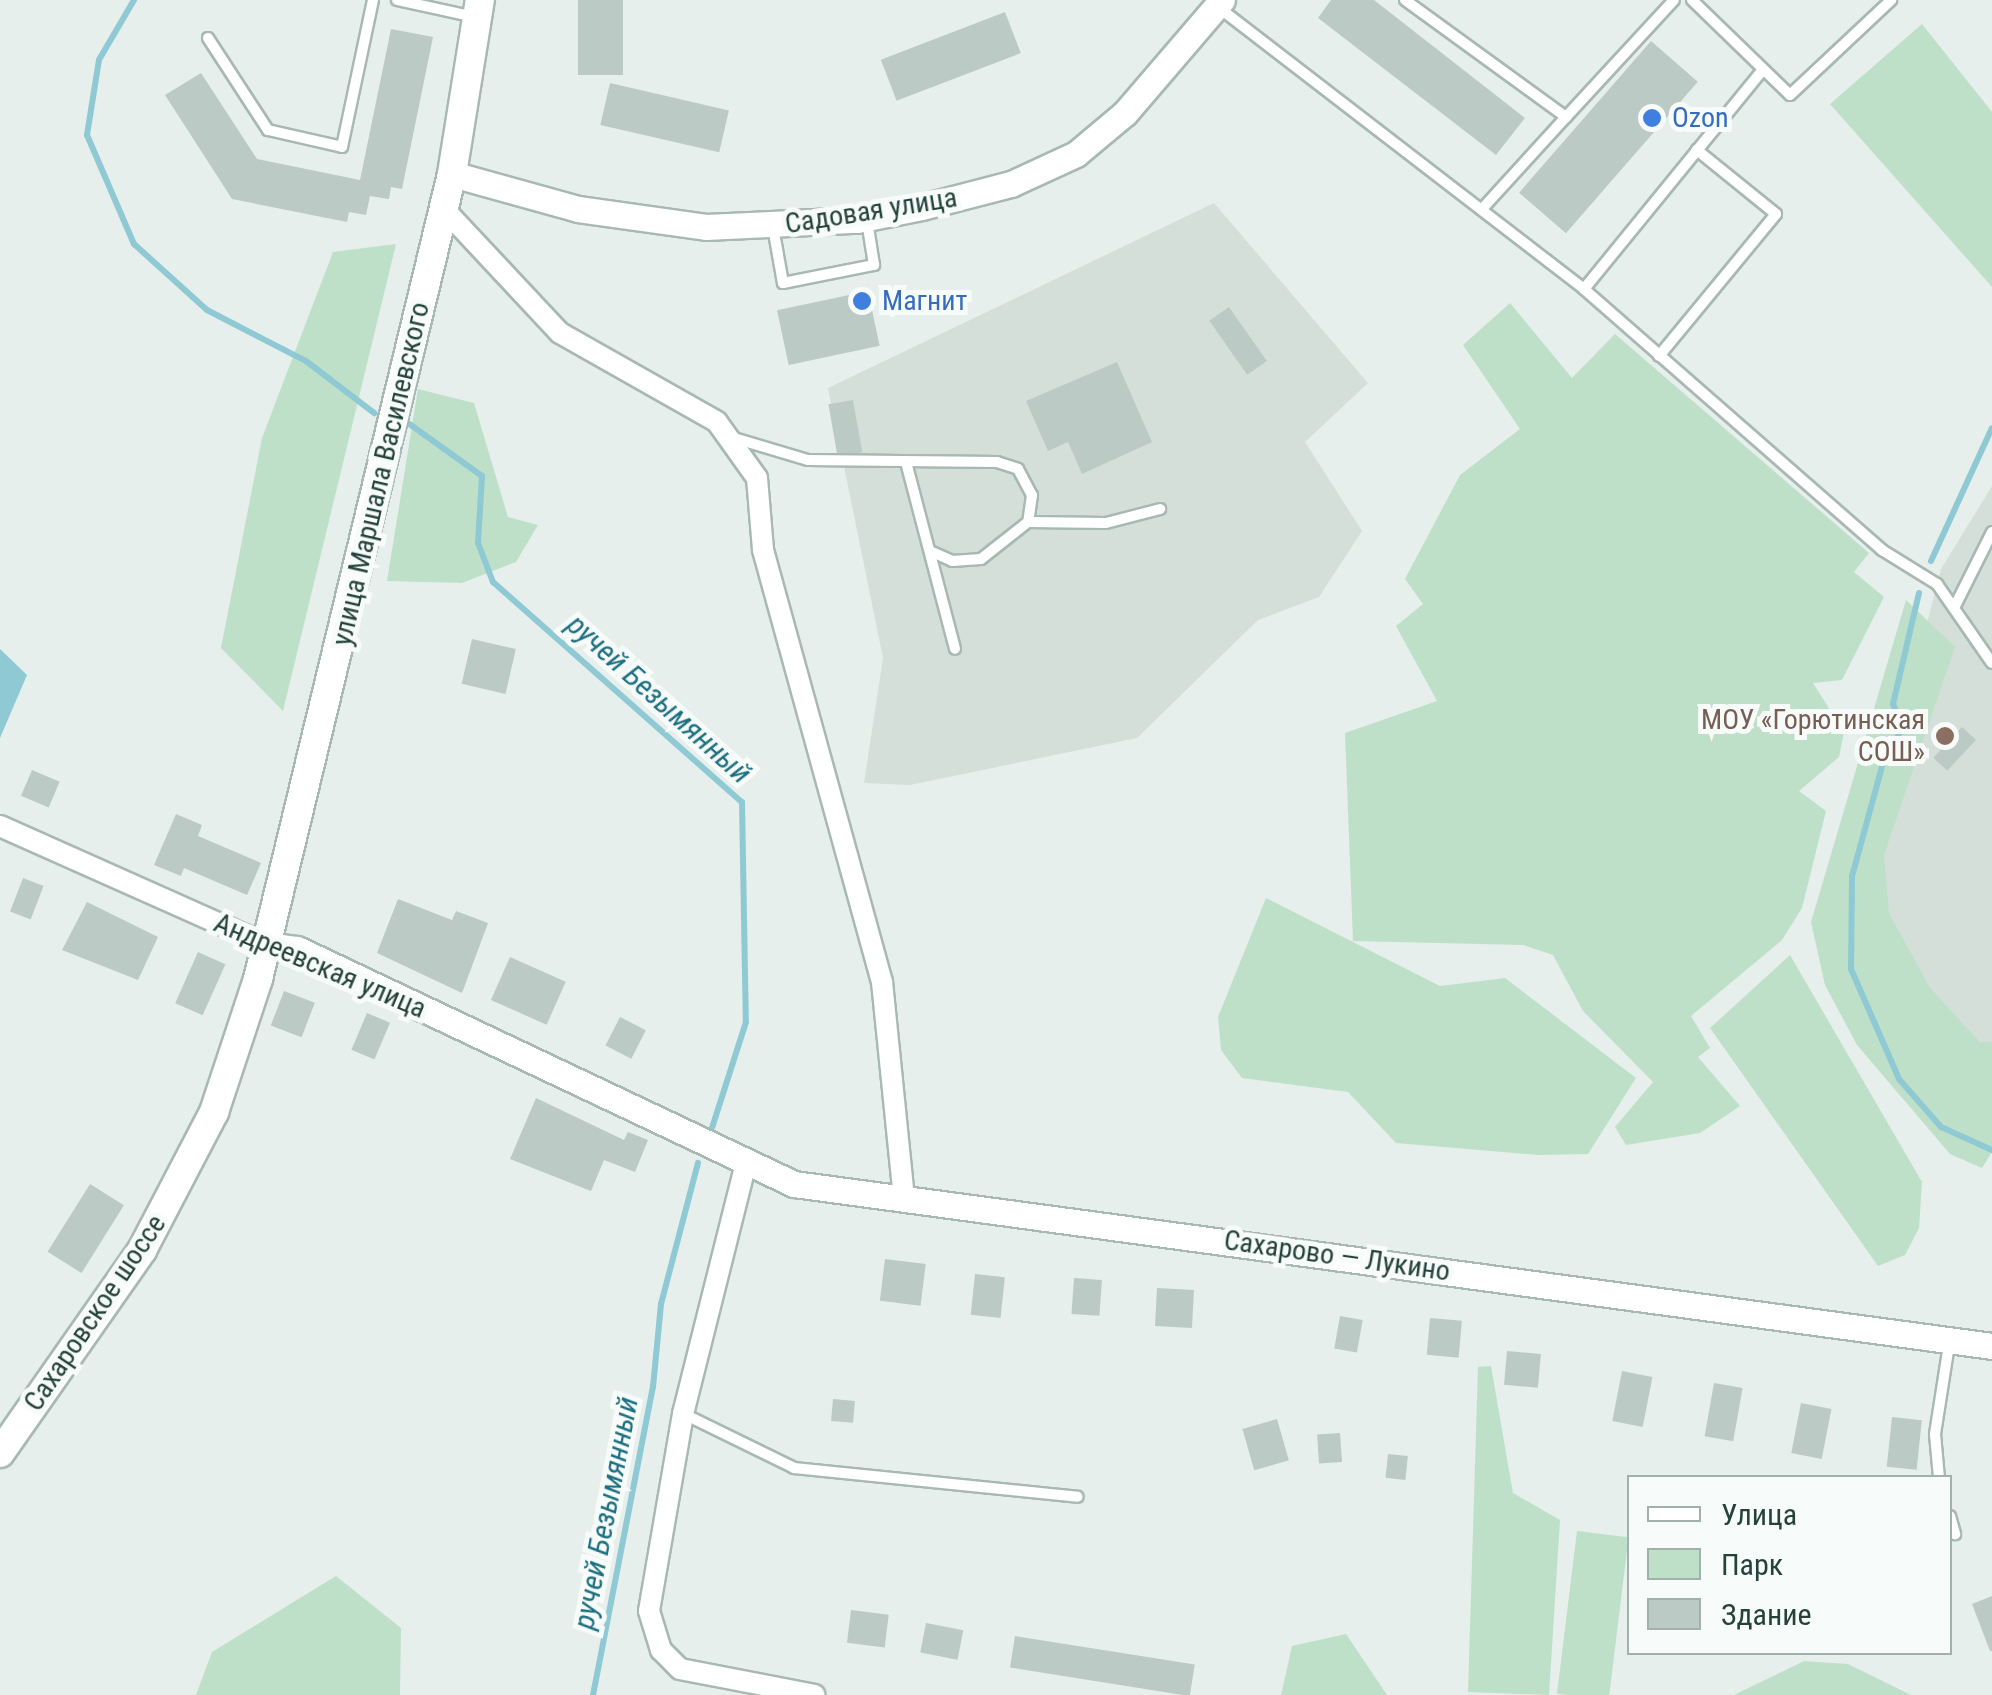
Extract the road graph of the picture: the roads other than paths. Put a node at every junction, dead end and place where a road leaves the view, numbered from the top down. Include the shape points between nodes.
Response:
1 (373, 0) edge
2 (397, 0) edge
3 (1405, 0) edge
4 (1674, 0) edge
5 (1692, 0) edge
6 (1892, 0) edge
7 (1216, 2) edge
8 (478, 8) edge
9 (208, 38) dead end
10 (1762, 70) junction
11 (1566, 116) junction
12 (1698, 150) junction
13 (452, 174) junction
14 (443, 208) junction
15 (1482, 208) junction
16 (867, 218) junction
17 (774, 228) junction
18 (1584, 289) junction
19 (1659, 356) junction
20 (734, 438) junction
21 (906, 462) junction
22 (1160, 509) dead end
23 (1028, 522) junction
24 (1992, 532) edge
25 (930, 551) junction
26 (1954, 608) junction
27 (955, 648) dead end
28 (1992, 663) edge
29 (0, 826) edge
30 (267, 945) junction
31 (692, 1134) joint
32 (746, 1163) junction
33 (904, 1198) junction
34 (1948, 1345) junction
35 (1992, 1346) edge
36 (683, 1414) junction
37 (3, 1442) edge
38 (1938, 1475) edge
39 (1078, 1496) dead end
40 (1952, 1525) edge
41 (1954, 1534) dead end
42 (815, 1695) edge

1 - 9 lane via 342,146 268,130
2 - 8 lane
3 - 11 lane
4 - 11 lane
5 - 10 lane
6 - 10 lane via 1790,96
7 - 15 lane
7 - 16 street, Садовая улица via 1125,114 1076,154 1011,184
8 - 13 main road, улица Маршала Василевского
10 - 12 lane
11 - 15 lane
12 - 18 lane
12 - 19 lane via 1776,214
13 - 14 main road, улица Маршала Василевского
13 - 17 street, Садовая улица via 626,218
14 - 20 street via 560,333
14 - 30 main road, улица Маршала Василевского
15 - 18 lane
16 - 17 street, Садовая улица
16 - 17 lane via 874,265 783,283
18 - 19 lane
19 - 26 lane via 1882,550 1937,584
20 - 21 lane via 808,460
20 - 33 street via 756,478 764,550 878,964
21 - 23 lane via 997,462 1018,469 1032,494
21 - 25 lane
22 - 23 lane via 1106,523
23 - 25 lane via 981,558 952,561
24 - 26 lane
25 - 27 lane
26 - 28 lane
29 - 30 street, Андреевская улица
30 - 31 street, Андреевская улица via 296,949
30 - 37 main road, Сахаровское шоссе via 214,1112 179,1182 110,1299
31 - 32 street, Сахарово — Лукино
32 - 33 street, Сахарово — Лукино via 794,1184
32 - 36 street
33 - 34 street, Сахарово — Лукино
34 - 35 street, Сахарово — Лукино
34 - 38 lane via 1935,1434
36 - 39 lane via 794,1468
36 - 42 street via 649,1611 661,1650 680,1668
40 - 41 lane

